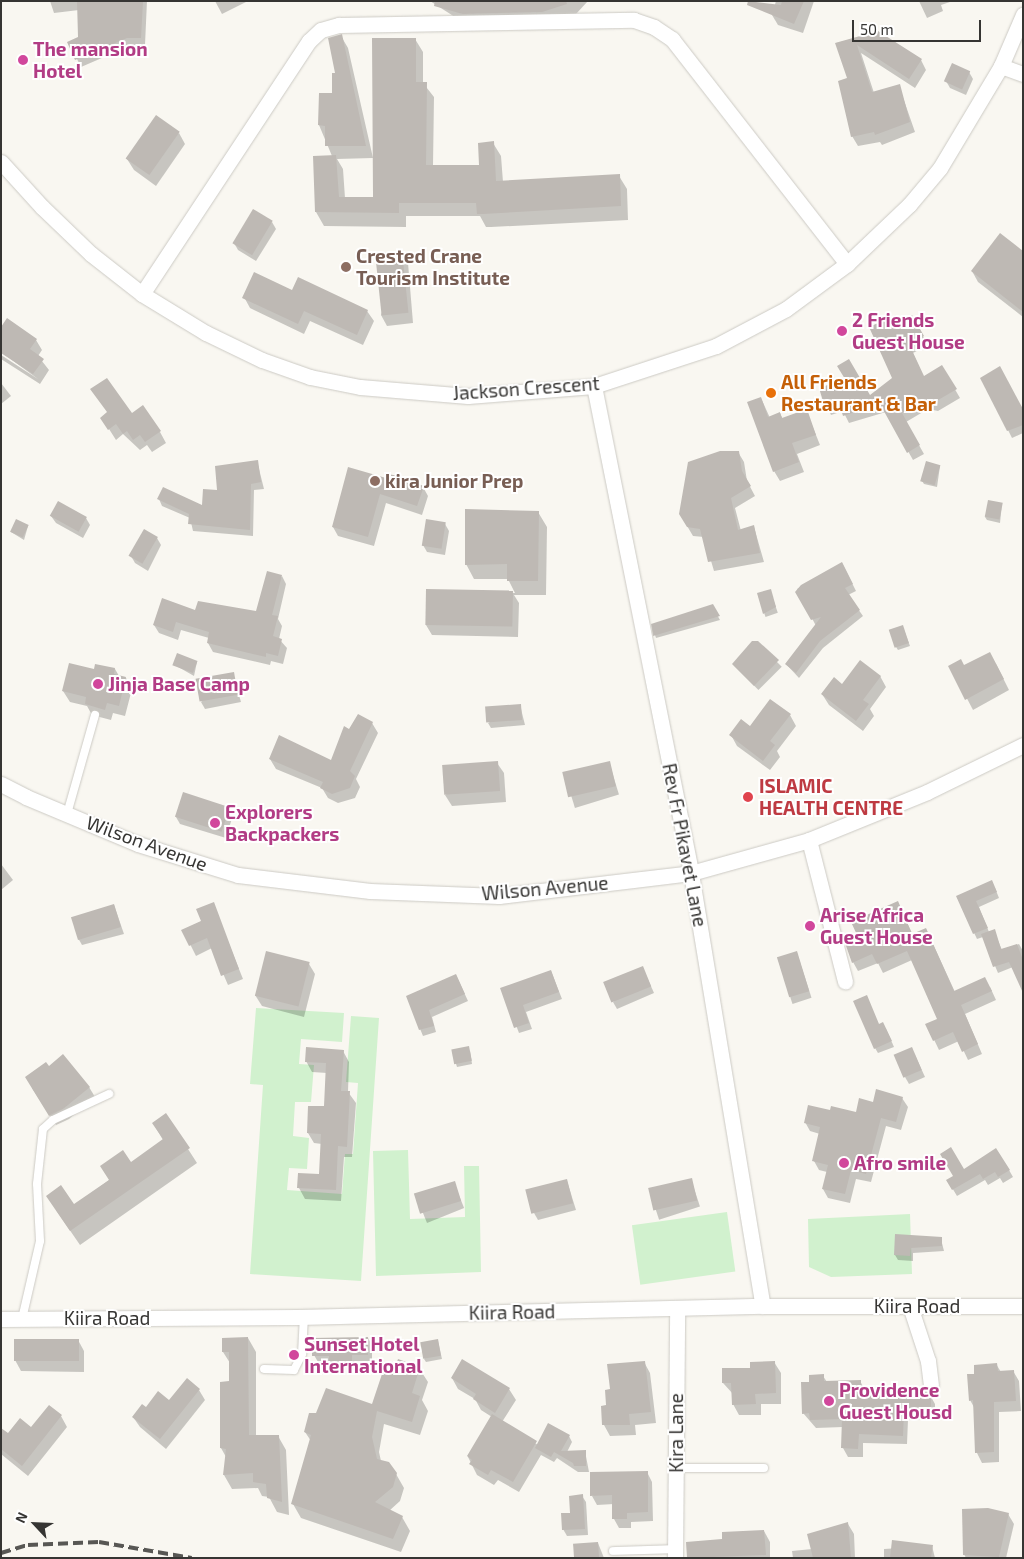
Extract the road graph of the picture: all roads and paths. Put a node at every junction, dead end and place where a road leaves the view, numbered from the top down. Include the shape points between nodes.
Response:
1 (1023, 15) edge
2 (1001, 66) junction
3 (1023, 74) edge
4 (1, 162) edge
5 (847, 264) junction
6 (142, 294) junction
7 (594, 386) junction
8 (96, 715) dead end
9 (1023, 745) edge
10 (1, 784) edge
11 (67, 814) junction
12 (809, 840) junction
13 (691, 873) junction
14 (845, 980) dead end
15 (110, 1094) dead end
16 (763, 1306) junction
17 (910, 1306) junction
18 (1023, 1306) edge
19 (677, 1308) junction
20 (304, 1317) junction
21 (1, 1319) edge
22 (22, 1319) junction
23 (264, 1370) dead end
24 (931, 1385) dead end
25 (676, 1468) junction
26 (764, 1468) dead end
27 (613, 1551) dead end
28 (675, 1553) edge

1 - 2 street, Jackson Crescent
2 - 3 street
2 - 5 street, Jackson Crescent via 940,168 908,206
4 - 6 street, Jackson Crescent via 92,254
5 - 6 street via 672,39 654,28 634,20 339,25 320,30 309,41
5 - 7 street, Jackson Crescent via 786,309 716,346
6 - 7 street, Jackson Crescent via 206,333 262,360 310,377 360,387 468,396
7 - 13 street, Rev Fr Pikavet Lane
8 - 11 lane
9 - 12 street, Wilson Avenue via 927,792
10 - 11 street, Wilson Avenue
11 - 13 street, Wilson Avenue via 138,844 238,875 370,890 499,896
12 - 13 street, Wilson Avenue
12 - 14 street
13 - 16 street, Rev Fr Pikavet Lane
15 - 22 lane via 53,1120 43,1129 36,1184 40,1241
16 - 17 street, Kiira Road
16 - 19 street, Kiira Road
17 - 18 street, Kiira Road
17 - 24 street via 928,1361
19 - 20 street, Kiira Road
19 - 25 street, Kira Lane
20 - 22 street, Kiira Road
20 - 23 lane via 302,1354 294,1370
21 - 22 street, Kiira Road
25 - 26 lane
25 - 28 street, Kira Lane
27 - 28 lane

